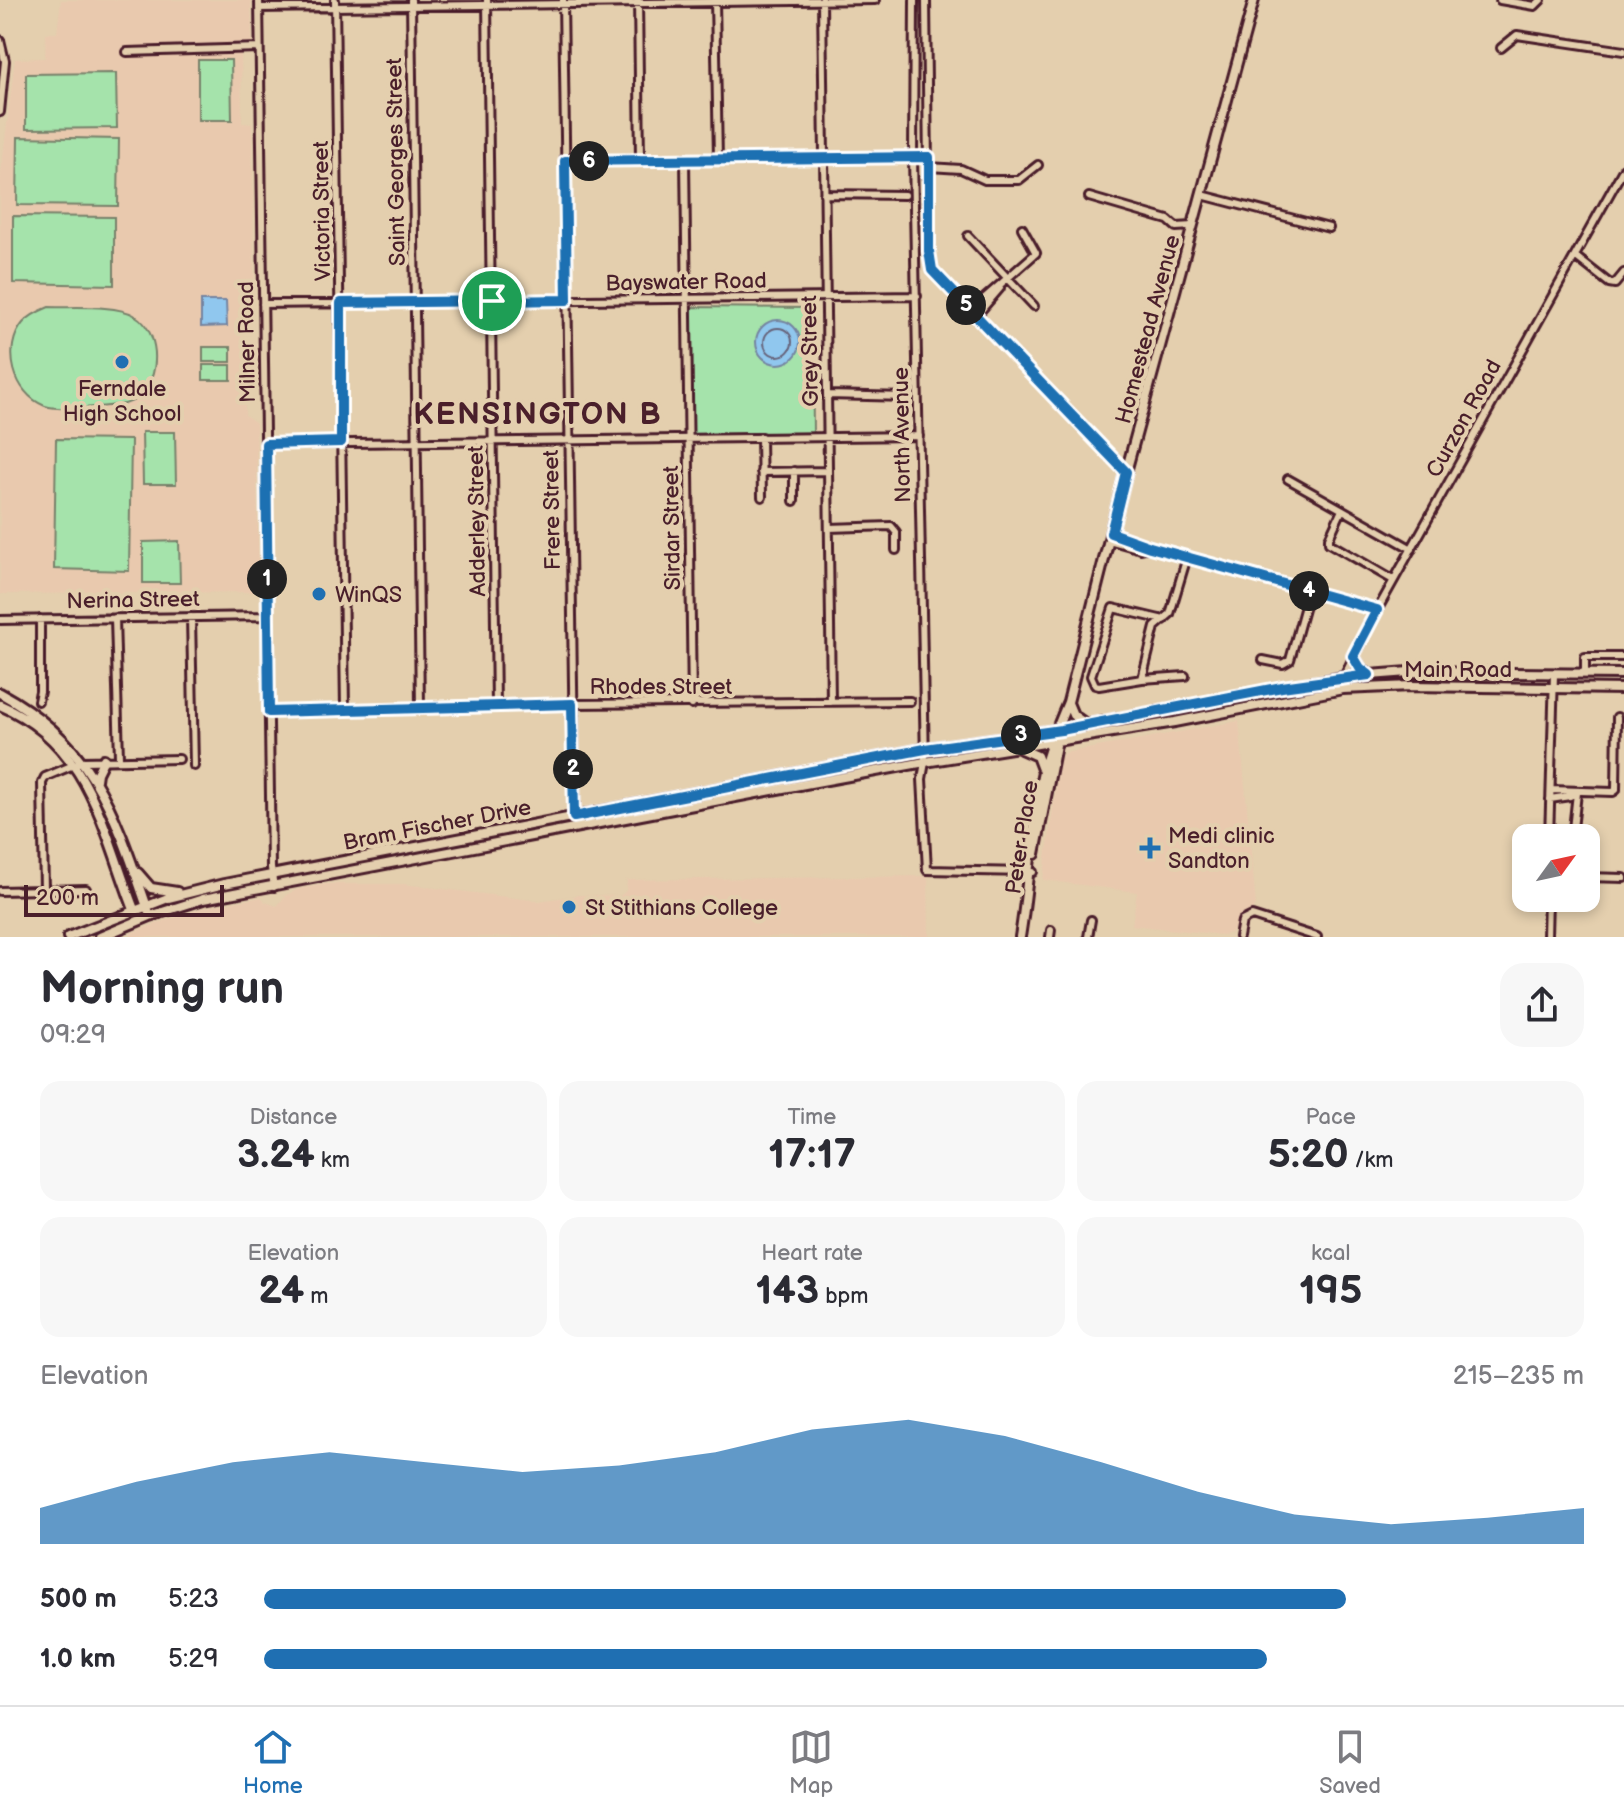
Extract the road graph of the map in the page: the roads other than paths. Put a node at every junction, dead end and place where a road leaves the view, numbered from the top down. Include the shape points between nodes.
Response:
1 (715, 0) edge
2 (822, 0) edge
3 (875, 0) edge
4 (914, 0) edge
5 (926, 0) edge
6 (1254, 0) edge
7 (1500, 0) edge
8 (1541, 0) edge
9 (487, 2) edge
10 (563, 2) edge
11 (638, 2) edge
12 (335, 3) edge
13 (411, 3) edge
14 (259, 4) edge
15 (0, 40) edge
16 (259, 48) junction
17 (1501, 48) dead end
18 (1624, 51) edge
19 (127, 52) dead end
20 (0, 112) edge
21 (913, 157) junction
22 (929, 157) junction
23 (823, 158) junction
24 (718, 159) junction
25 (640, 160) junction
26 (685, 160) junction
27 (565, 161) junction
28 (1038, 165) dead end
29 (929, 167) junction
30 (1624, 168) edge
31 (824, 194) junction
32 (905, 195) dead end
33 (1202, 195) junction
34 (1089, 197) dead end
35 (1188, 226) junction
36 (1022, 228) dead end
37 (1329, 228) dead end
38 (968, 236) dead end
39 (1576, 257) junction
40 (1624, 273) edge
41 (1006, 279) junction
42 (917, 296) junction
43 (826, 297) junction
44 (688, 298) junction
45 (567, 300) junction
46 (492, 301) junction
47 (415, 302) junction
48 (341, 303) junction
49 (263, 304) junction
50 (1034, 306) dead end
51 (974, 313) junction
52 (828, 395) junction
53 (907, 397) dead end
54 (828, 436) junction
55 (919, 436) junction
56 (761, 437) junction
57 (688, 438) junction
58 (568, 439) junction
59 (417, 441) junction
60 (341, 442) junction
61 (494, 442) junction
62 (266, 444) junction
63 (794, 471) junction
64 (828, 471) junction
65 (761, 472) junction
66 (1126, 472) junction
67 (1288, 479) dead end
68 (762, 497) dead end
69 (794, 501) dead end
70 (1342, 510) junction
71 (829, 528) junction
72 (1110, 536) junction
73 (1412, 549) junction
74 (896, 550) dead end
75 (1187, 557) junction
76 (1393, 580) junction
77 (1309, 591) junction
78 (1378, 609) junction
79 (267, 616) junction
80 (191, 617) junction
81 (115, 618) junction
82 (40, 619) junction
83 (0, 620) edge
84 (1164, 620) junction
85 (1353, 656) junction
86 (1624, 657) edge
87 (1263, 660) dead end
88 (1554, 674) junction
89 (1585, 674) junction
90 (1624, 674) edge
91 (1369, 675) junction
92 (1185, 676) dead end
93 (1344, 677) junction
94 (1142, 679) junction
95 (1554, 688) junction
96 (1343, 689) junction
97 (1624, 689) edge
98 (0, 693) edge
99 (38, 701) dead end
100 (910, 701) dead end
101 (831, 702) junction
102 (1068, 702) junction
103 (572, 704) junction
104 (0, 705) edge
105 (692, 705) junction
106 (496, 706) junction
107 (420, 707) junction
108 (345, 709) junction
109 (269, 712) junction
110 (1617, 717) dead end
111 (1087, 725) junction
112 (1058, 730) junction
113 (1054, 742) junction
114 (925, 749) junction
115 (1018, 749) junction
116 (119, 758) junction
117 (104, 759) junction
118 (179, 759) dead end
119 (925, 762) junction
120 (79, 763) junction
121 (194, 766) dead end
122 (1043, 772) junction
123 (96, 783) junction
124 (1551, 790) junction
125 (1576, 793) junction
126 (1550, 799) junction
127 (574, 817) junction
128 (1549, 824) edge
129 (1573, 824) edge
130 (575, 828) junction
131 (131, 862) junction
132 (1030, 872) junction
133 (272, 876) junction
134 (1600, 877) edge
135 (1624, 878) edge
136 (274, 887) junction
137 (86, 889) dead end
138 (44, 890) junction
139 (0, 891) edge
140 (190, 891) junction
141 (146, 906) junction
142 (134, 910) junction
143 (1548, 912) edge
144 (150, 916) junction
145 (1091, 920) dead end
146 (139, 921) junction
147 (68, 937) edge
148 (100, 937) edge
149 (1022, 937) edge
150 (1088, 937) edge
151 (1239, 937) edge
152 (1317, 937) edge
153 (1547, 937) edge

1 - 2 street
1 - 11 street
1 - 24 street
2 - 3 street
2 - 23 street, Grey Street
4 - 21 street, North Avenue
5 - 22 street
6 - 33 main road, Homestead Avenue
7 - 8 street via 1535,6
9 - 10 street
9 - 13 street
9 - 46 street, Adderley Street
10 - 11 street
10 - 27 street, Frere Street
11 - 25 street
12 - 13 street
12 - 14 street
12 - 48 street, Victoria Street
13 - 47 street, Saint Georges Street
14 - 16 street, Milner Road
15 - 20 street via 5,61
16 - 19 street
16 - 49 street, Milner Road
17 - 18 street via 1517,35
21 - 22 street
21 - 23 street
21 - 42 street, North Avenue
22 - 29 street
23 - 24 street
23 - 31 street, Grey Street
24 - 26 street
25 - 26 street
25 - 27 street
26 - 44 street, Sirdar Street
27 - 45 street, Frere Street
28 - 29 street via 1019,180 985,180 961,169
29 - 51 street via 931,265
30 - 39 street, Curzon Road
31 - 32 street
31 - 43 street, Grey Street
33 - 35 main road, Homestead Avenue
33 - 37 street
34 - 35 street
35 - 66 main road, Homestead Avenue
36 - 41 street via 1036,253
38 - 41 street
39 - 40 street via 1611,284
39 - 73 street, Curzon Road
41 - 50 street
41 - 51 street
42 - 43 street, Bayswater Road
42 - 55 street, North Avenue
43 - 44 street, Bayswater Road
43 - 52 street, Grey Street
44 - 45 street, Bayswater Road
44 - 57 street, Sirdar Street
45 - 46 street, Bayswater Road
45 - 58 street, Frere Street
46 - 47 street, Bayswater Road
46 - 61 street, Adderley Street
47 - 48 street, Bayswater Road
47 - 59 street, Saint Georges Street
48 - 49 street, Bayswater Road
48 - 60 street, Victoria Street
49 - 62 street, Milner Road
51 - 66 street
52 - 53 street
52 - 54 street, Grey Street
54 - 55 street
54 - 56 street
54 - 64 street, Grey Street
55 - 114 street, North Avenue
56 - 57 street
56 - 65 street
57 - 58 street
57 - 105 street, Sirdar Street
58 - 61 street
58 - 103 street, Frere Street
59 - 60 street
59 - 61 street
59 - 107 street, Saint Georges Street
60 - 62 street
60 - 108 street, Victoria Street
61 - 106 street, Adderley Street
62 - 79 street, Milner Road
63 - 64 street
63 - 65 street
63 - 69 street
64 - 71 street, Grey Street
65 - 68 street
66 - 72 main road, Homestead Avenue
67 - 70 street
70 - 73 street
70 - 76 street via 1329,543
71 - 74 street via 891,526
71 - 101 street, Grey Street
72 - 75 street
72 - 102 main road, Homestead Avenue
73 - 76 street, Curzon Road
75 - 77 street
75 - 84 street via 1172,611
76 - 78 street, Curzon Road
77 - 78 street
77 - 87 street via 1290,660
78 - 85 street, Curzon Road
79 - 80 street, Nerina Street
79 - 109 street, Milner Road
80 - 81 street, Nerina Street
80 - 121 street
81 - 82 street, Nerina Street
81 - 116 street
82 - 83 street, Nerina Street
82 - 99 street
84 - 94 street via 1155,627
84 - 94 street via 1117,607 1111,612 1091,680 1099,686
85 - 91 main road
85 - 93 street, Curzon Road
86 - 89 street via 1585,657
88 - 89 main road, Main Road
88 - 91 main road, Main Road
88 - 95 street
89 - 90 main road, Main Road
91 - 93 main road, Main Road
92 - 94 street
93 - 96 street, Curzon Road
93 - 111 main road, Main Road
95 - 96 main road, Main Road
95 - 97 main road, Main Road
95 - 124 street
96 - 113 main road, Main Road
98 - 120 main road via 41,717
100 - 101 street, Rhodes Street
101 - 105 street, Rhodes Street
102 - 111 main road via 1073,715
102 - 112 main road, Homestead Avenue
103 - 105 street, Rhodes Street
103 - 106 street, Rhodes Street
103 - 127 street, Frere Street
104 - 120 main road
106 - 107 street, Rhodes Street
107 - 108 street, Rhodes Street
108 - 109 street, Rhodes Street
109 - 133 street, Milner Road
110 - 125 street via 1616,790
111 - 112 main road, Main Road
112 - 113 main road, Homestead Avenue
112 - 114 main road, Bram Fischer Drive
113 - 115 main road, Bram Fischer Drive
113 - 122 main road, Peter Place
113 - 132 main road, Peter Place
114 - 119 street, North Avenue
114 - 127 main road, Bram Fischer Drive
115 - 119 main road, Bram Fischer Drive
115 - 122 main road via 1037,756
116 - 117 street
116 - 118 street
117 - 120 street
117 - 123 main road
119 - 130 main road, Bram Fischer Drive
119 - 132 street, North Avenue via 927,870
120 - 123 main road
120 - 138 street via 47,775 42,783
120 - 142 main road
122 - 132 main road, Peter Place
123 - 131 main road
124 - 125 street
124 - 126 street
125 - 126 street
125 - 129 street
126 - 128 street
127 - 130 street, Frere Street
127 - 133 main road, Bram Fischer Drive
130 - 136 main road, Bram Fischer Drive
131 - 140 main road via 151,888
131 - 141 main road
132 - 149 main road, Peter Place
133 - 136 street, Milner Road
133 - 140 main road, Bram Fischer Drive
134 - 135 street
136 - 144 main road, Bram Fischer Drive via 203,899
137 - 138 street
138 - 139 street
140 - 141 main road, Bram Fischer Drive
141 - 142 main road, Bram Fischer Drive
141 - 144 main road
142 - 146 main road
142 - 147 main road, Bram Fischer Drive
143 - 153 street
144 - 146 main road, Bram Fischer Drive
145 - 150 street
146 - 148 main road, Bram Fischer Drive
151 - 152 street via 1242,921 1252,916

